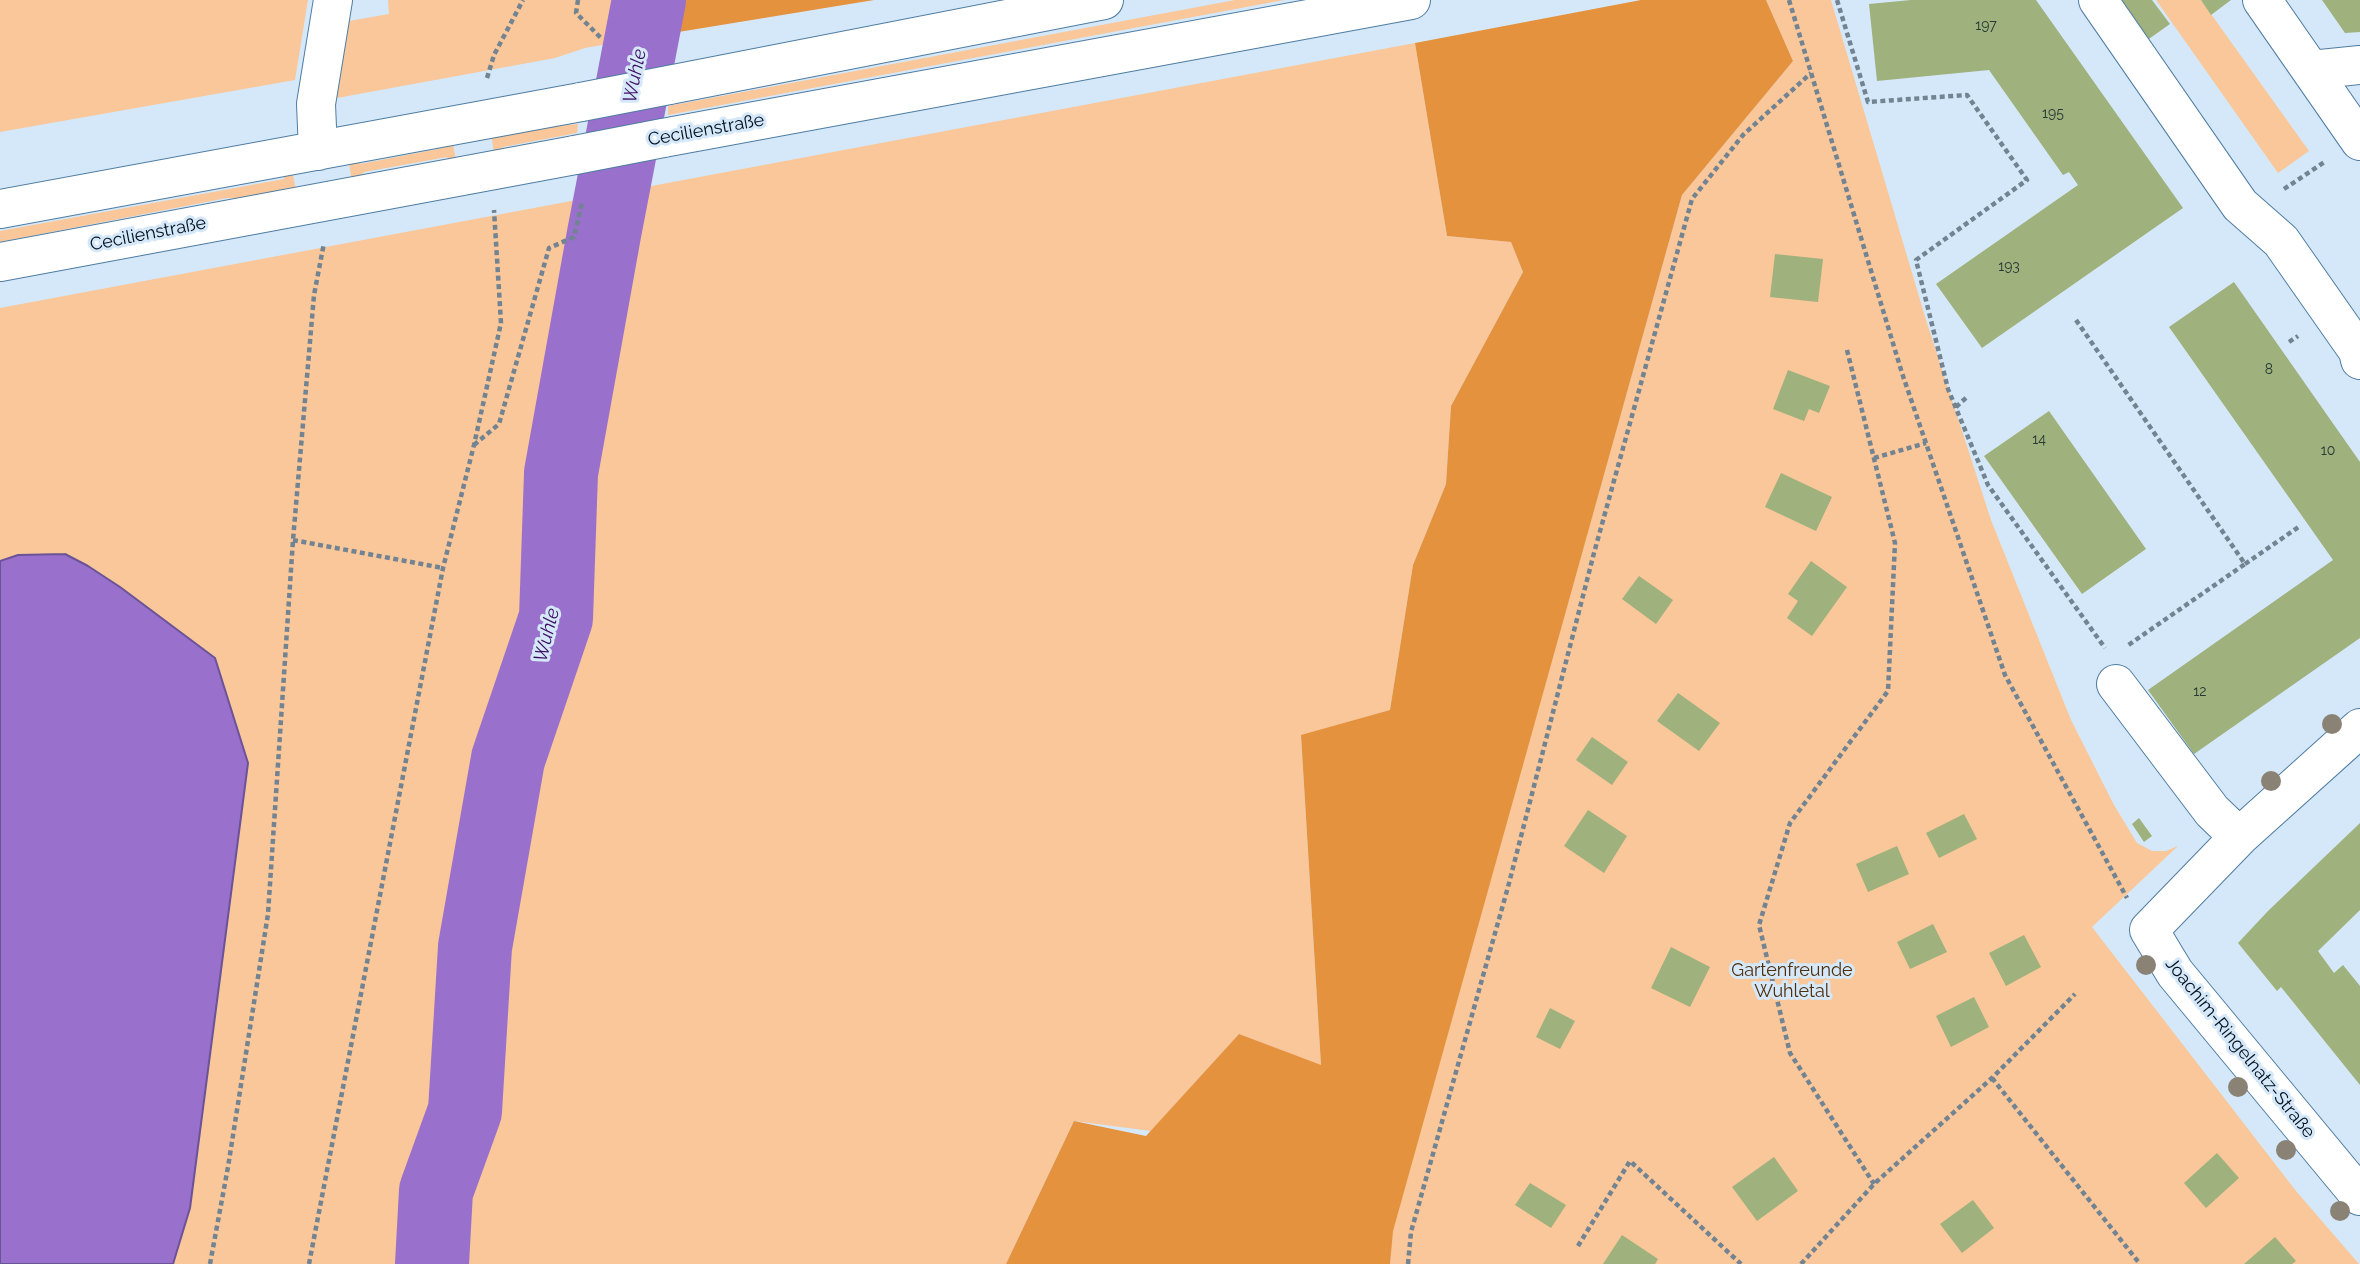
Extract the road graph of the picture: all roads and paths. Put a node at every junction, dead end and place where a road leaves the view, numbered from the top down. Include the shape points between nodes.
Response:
1 (333, 0) edge
2 (523, 0) edge
3 (578, 0) edge
4 (1104, 0) edge
5 (1411, 0) edge
6 (1789, 0) edge
7 (1837, 0) edge
8 (2098, 0) edge
9 (2262, 0) edge
10 (603, 39) dead end
11 (2360, 65) edge
12 (2311, 70) junction
13 (489, 71) dead end
14 (1811, 73) junction
15 (2359, 140) edge
16 (318, 151) junction
17 (582, 203) dead end
18 (0, 209) edge
19 (494, 214) dead end
20 (2248, 214) junction
21 (324, 247) dead end
22 (0, 262) edge
23 (2076, 320) dead end
24 (1847, 350) dead end
25 (2360, 360) edge
26 (1969, 396) dead end
27 (1956, 407) junction
28 (1926, 443) junction
29 (474, 445) junction
30 (1874, 458) junction
31 (2300, 526) dead end
32 (293, 540) junction
33 (2245, 564) junction
34 (443, 569) junction
35 (2114, 671) junction
36 (2360, 728) edge
37 (2239, 837) junction
38 (2149, 930) junction
39 (2075, 994) dead end
40 (1992, 1078) junction
41 (1874, 1184) junction
42 (2360, 1196) edge
43 (1578, 1246) dead end
44 (210, 1264) edge
45 (309, 1264) edge
46 (1408, 1264) edge
47 (1741, 1264) edge
48 (1801, 1264) edge
49 (2140, 1264) edge

1 - 16 street via 317,103
2 - 13 path
3 - 10 path via 576,13
4 - 16 street, bridge
5 - 22 street, Cecilienstraße, bridge
6 - 14 path
7 - 27 path via 1868,102 1967,95 2027,180 1916,260
8 - 20 street
9 - 12 street
11 - 12 street
12 - 15 street
14 - 28 path
14 - 46 path via 1743,135 1692,199 1411,1232
15 - 20 path
16 - 18 street
17 - 29 path via 574,237 549,248 499,424
19 - 29 path via 500,323
20 - 25 street via 2281,241
21 - 32 path via 314,295
23 - 33 path
24 - 30 path
26 - 27 path
27 - 35 path via 1988,485
28 - 30 path
28 - 38 path via 2005,675 2124,894
29 - 34 path
30 - 41 path via 1895,543 1888,691 1790,823 1759,925 1790,1053
31 - 33 path
32 - 34 path
32 - 44 path via 268,914
33 - 35 path
34 - 45 path
35 - 37 street via 2212,811
36 - 37 street
37 - 38 street
38 - 42 street, Joachim-Ringelnatz-Straße via 2175,973
39 - 40 path
40 - 41 path
40 - 49 path
41 - 48 path
43 - 47 path via 1630,1161

